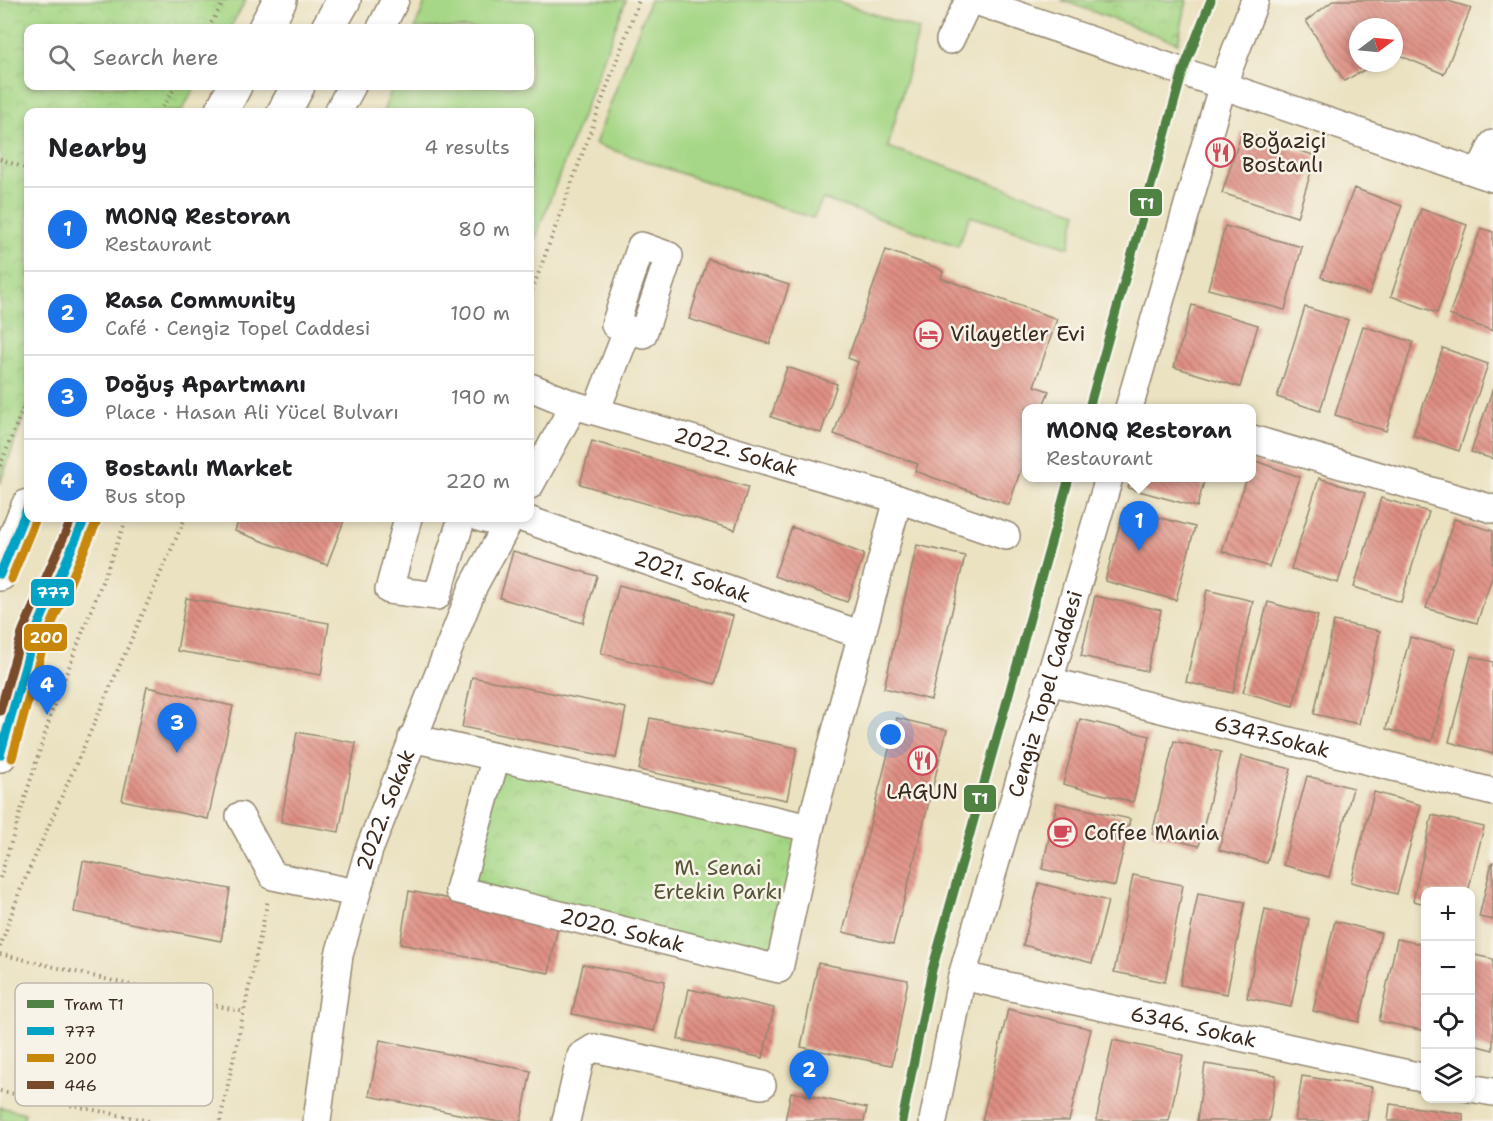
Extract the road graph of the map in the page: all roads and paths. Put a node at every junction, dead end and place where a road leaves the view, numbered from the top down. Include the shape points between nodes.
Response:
1 (225, 0) edge
2 (280, 0) edge
3 (344, 0) edge
4 (395, 0) edge
5 (639, 0) edge
6 (971, 0) edge
7 (1255, 0) edge
8 (210, 24) edge
9 (267, 24) edge
10 (330, 24) edge
11 (383, 24) edge
12 (950, 40) dead end
13 (1223, 84) junction
14 (173, 90) edge
15 (233, 90) edge
16 (296, 90) edge
17 (350, 90) edge
18 (162, 108) edge
19 (222, 108) edge
20 (286, 108) edge
21 (340, 108) edge
22 (1493, 144) edge
23 (0, 159) edge
24 (24, 168) edge
25 (1486, 176) edge
26 (534, 285) edge
27 (628, 329) dead end
28 (534, 389) edge
29 (1136, 404) edge
30 (24, 406) edge
31 (585, 408) junction
32 (1256, 440) edge
33 (0, 466) edge
34 (534, 479) edge
35 (1107, 482) edge
36 (897, 499) junction
37 (1493, 509) edge
38 (24, 516) edge
39 (83, 522) edge
40 (125, 522) edge
41 (182, 522) edge
42 (407, 522) edge
43 (461, 522) edge
44 (512, 522) edge
45 (519, 522) edge
46 (1006, 536) dead end
47 (0, 574) edge
48 (862, 635) junction
49 (1049, 681) junction
50 (412, 738) junction
51 (0, 755) edge
52 (496, 757) junction
53 (1493, 792) edge
54 (240, 816) dead end
55 (810, 828) junction
56 (273, 876) junction
57 (0, 878) edge
58 (356, 893) junction
59 (0, 947) edge
60 (0, 954) edge
61 (962, 976) junction
62 (122, 983) edge
63 (213, 1005) edge
64 (244, 1012) junction
65 (1421, 1077) edge
66 (762, 1086) dead end
67 (1475, 1089) edge
68 (0, 1091) edge
69 (1493, 1092) edge
70 (15, 1094) edge
71 (74, 1106) edge
72 (149, 1121) edge
73 (220, 1121) edge
74 (317, 1121) edge
75 (566, 1121) edge
76 (933, 1121) edge

1 - 8 path
2 - 9 main road
3 - 10 main road
4 - 11 street
5 - 26 path
6 - 12 street
6 - 13 street
7 - 13 street
13 - 25 street
13 - 29 street
14 - 18 path
15 - 19 main road
16 - 20 main road
17 - 21 street
22 - 25 street
23 - 24 path
27 - 31 street
28 - 31 street, 2022. Sokak
30 - 33 path
31 - 34 street
31 - 36 street, 2022. Sokak
32 - 37 street
35 - 49 street, Cengiz Topel Caddesi
36 - 46 street, 2022. Sokak
36 - 48 street, 2020. Sokak
38 - 47 main road
39 - 51 main road via 34,635
40 - 57 path via 53,708
41 - 59 path via 19,893
42 - 43 street via 388,590 437,596
44 - 50 street, 2022. Sokak via 474,585
45 - 48 street, 2021. Sokak
48 - 55 street, 2020. Sokak
49 - 53 street, 6347.Sokak
49 - 61 street, Cengiz Topel Caddesi
50 - 52 street
50 - 58 street, 2022. Sokak
52 - 55 street
52 - 55 street, 2020. Sokak via 459,890 779,969
54 - 56 street
56 - 58 street
56 - 64 path
58 - 74 street, 2022. Sokak via 339,955
60 - 62 path
61 - 65 street, 6346. Sokak
61 - 76 street, Cengiz Topel Caddesi
63 - 64 path
64 - 73 path
66 - 75 street via 594,1048 581,1056
67 - 69 street
68 - 70 path
71 - 72 path

